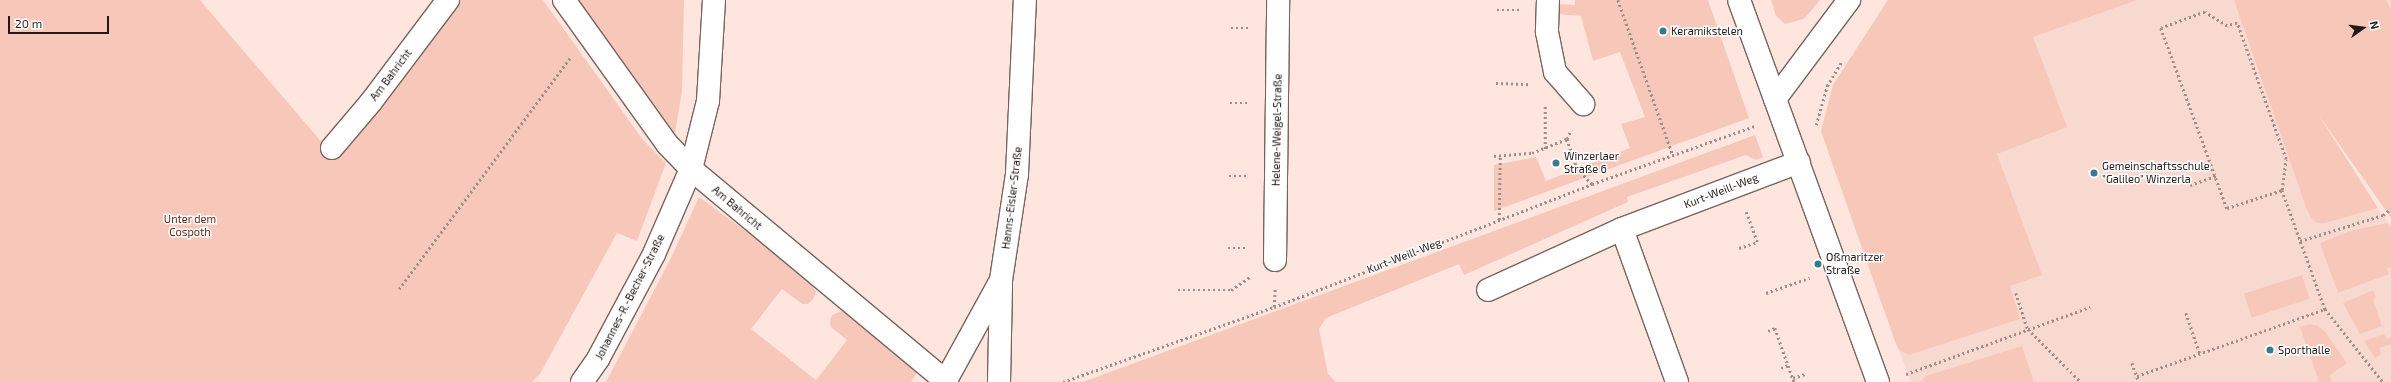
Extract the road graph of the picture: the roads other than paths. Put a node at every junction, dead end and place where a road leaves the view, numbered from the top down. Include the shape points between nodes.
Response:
1 (448, 0) edge
2 (564, 0) edge
3 (714, 0) edge
4 (1025, 0) edge
5 (1278, 0) edge
6 (1548, 0) edge
7 (1739, 0) edge
8 (1849, 0) edge
9 (1776, 99) junction
10 (1583, 104) dead end
11 (332, 148) dead end
12 (1799, 162) junction
13 (690, 169) junction
14 (1622, 229) junction
15 (1275, 260) dead end
16 (1001, 280) junction
17 (1488, 290) dead end
18 (582, 382) edge
19 (946, 382) edge
20 (999, 382) edge
21 (1677, 382) edge
22 (1878, 382) edge

1 - 11 street, Am Bahricht via 371,102
2 - 13 street, Am Bahricht via 667,144
3 - 13 street, Johannes-R.-Becher-Straße via 708,102
4 - 16 street, Hanns-Eisler-Straße via 1017,174
5 - 15 street, Helene-Weigel-Straße
6 - 10 street via 1547,32 1555,72
7 - 9 street
8 - 9 street
9 - 12 street
12 - 14 street, Kurt-Weill-Weg
12 - 22 street
13 - 18 street, Johannes-R.-Becher-Straße via 654,254 598,359
13 - 19 street, Am Bahricht
14 - 17 street, Kurt-Weill-Weg
14 - 21 street
16 - 19 street, Hanns-Eisler-Straße
16 - 20 street

